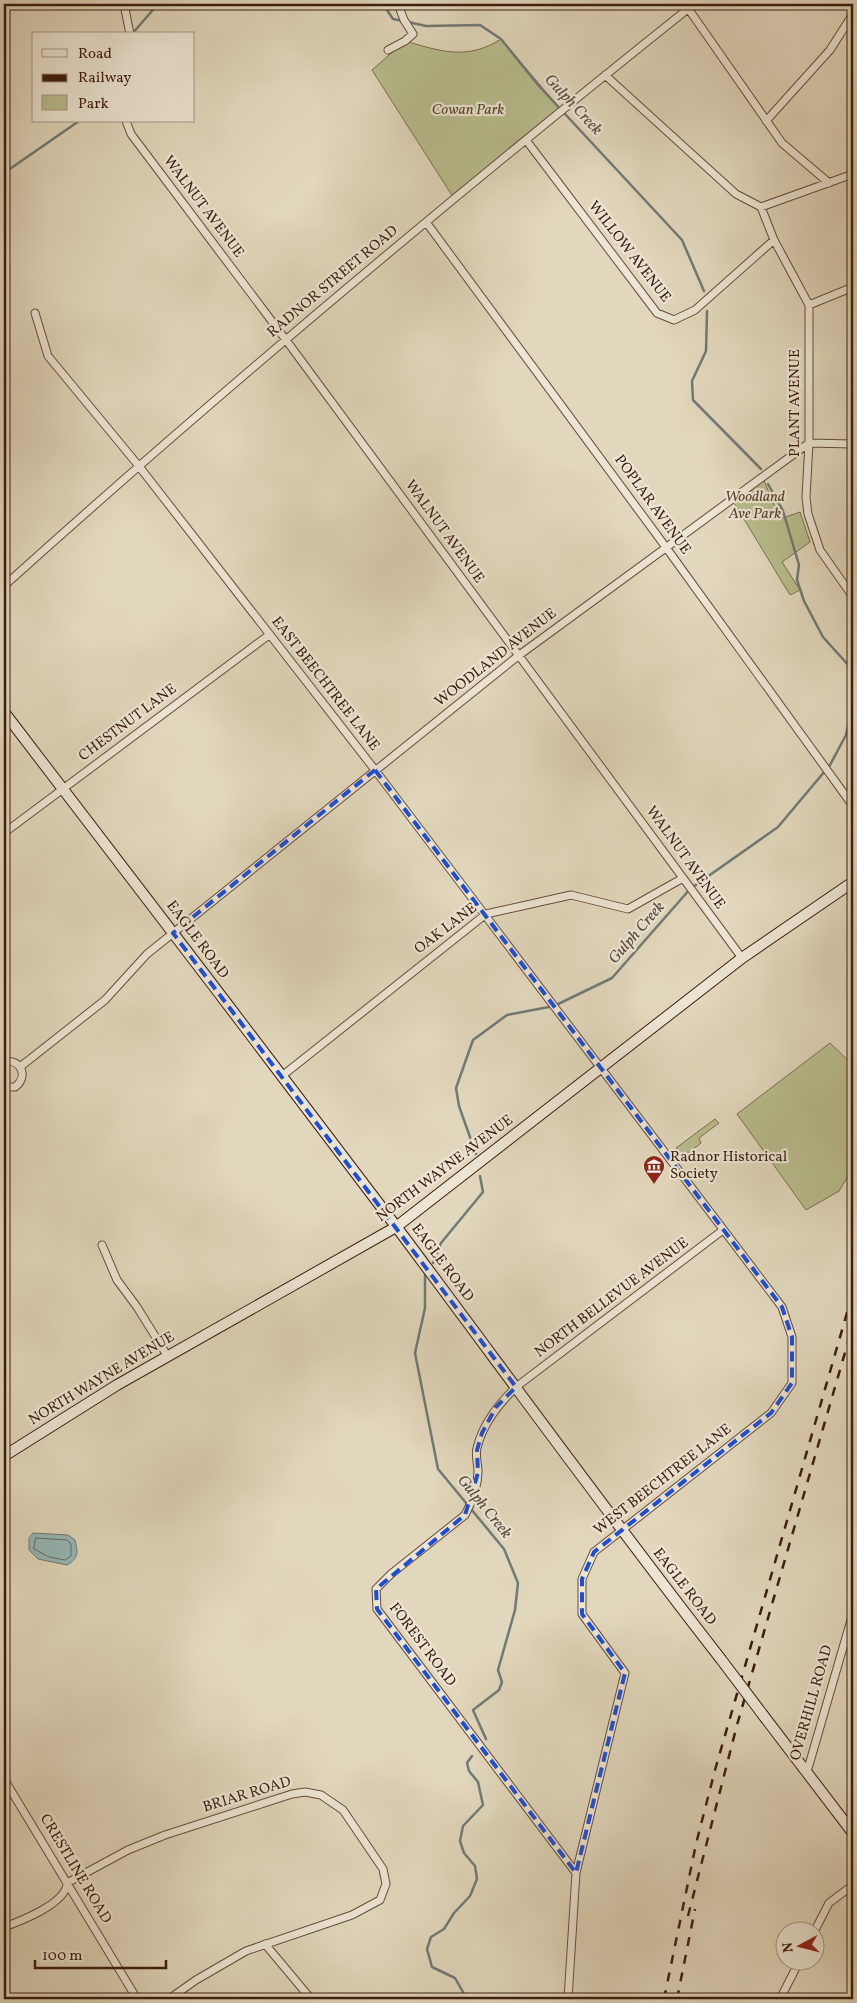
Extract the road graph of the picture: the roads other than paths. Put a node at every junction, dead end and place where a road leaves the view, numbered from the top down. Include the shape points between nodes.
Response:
1 (124, 4) edge
2 (398, 4) edge
3 (687, 6) edge
4 (853, 14) edge
5 (130, 32) edge
6 (388, 50) dead end
7 (605, 75) junction
8 (766, 121) junction
9 (126, 122) edge
10 (526, 140) junction
11 (853, 174) edge
12 (829, 183) junction
13 (761, 208) junction
14 (426, 222) junction
15 (774, 240) junction
16 (853, 287) edge
17 (808, 305) junction
18 (35, 313) dead end
19 (286, 340) junction
20 (809, 443) junction
21 (853, 444) edge
22 (138, 465) junction
23 (665, 546) junction
24 (4, 586) edge
25 (853, 597) edge
26 (269, 635) junction
27 (518, 656) junction
28 (4, 712) edge
29 (375, 770) junction
30 (62, 789) junction
31 (853, 806) edge
32 (4, 833) edge
33 (683, 878) junction
34 (853, 882) edge
35 (486, 914) junction
36 (173, 933) junction
37 (742, 958) junction
38 (4, 1062) edge
39 (20, 1066) junction
40 (602, 1069) junction
41 (282, 1076) junction
42 (4, 1087) edge
43 (396, 1227) junction
44 (723, 1230) junction
45 (102, 1246) dead end
46 (168, 1357) junction
47 (516, 1387) junction
48 (4, 1456) edge
49 (621, 1530) junction
50 (853, 1613) edge
51 (852, 1622) edge
52 (807, 1772) junction
53 (4, 1779) edge
54 (853, 1833) edge
55 (576, 1873) junction
56 (67, 1883) junction
57 (853, 1885) edge
58 (820, 1920) edge
59 (4, 1927) edge
60 (265, 1944) junction
61 (795, 1970) edge
62 (136, 1999) edge
63 (169, 1999) edge
64 (311, 1999) edge
65 (568, 1999) edge
66 (780, 1999) edge

1 - 5 street
2 - 6 street via 413,34
3 - 7 street, RADNOR STREET ROAD
3 - 8 street
4 - 8 street via 830,50
7 - 10 street, RADNOR STREET ROAD
7 - 13 street via 736,194
8 - 12 street via 782,143
9 - 19 street, WALNUT AVENUE via 131,134
10 - 14 street, RADNOR STREET ROAD
10 - 15 street, WILLOW AVENUE via 657,313 674,320 695,310
11 - 12 street
12 - 13 street
13 - 15 street, PLANT AVENUE
14 - 19 street, RADNOR STREET ROAD
14 - 23 street, POPLAR AVENUE
15 - 17 street, PLANT AVENUE
16 - 17 street
17 - 20 street, PLANT AVENUE
18 - 22 street, EAST BEECHTREE LANE via 48,356
19 - 22 street, RADNOR STREET ROAD
19 - 27 street, WALNUT AVENUE
20 - 21 street
20 - 23 street, WOODLAND AVENUE
20 - 25 street, PLANT AVENUE via 806,497 813,532 820,550
22 - 24 street, RADNOR STREET ROAD
22 - 26 street, EAST BEECHTREE LANE
23 - 27 street, WOODLAND AVENUE
23 - 31 street, POPLAR AVENUE
26 - 29 street, EAST BEECHTREE LANE
26 - 30 street, CHESTNUT LANE
27 - 29 street, WOODLAND AVENUE
27 - 33 street, WALNUT AVENUE
28 - 30 street, EAGLE ROAD
29 - 35 street, EAST BEECHTREE LANE
29 - 36 street, WOODLAND AVENUE
30 - 32 street, CHESTNUT LANE
30 - 36 street, EAGLE ROAD
33 - 35 street, OAK LANE via 628,909 571,895
33 - 37 street, WALNUT AVENUE
34 - 37 street, NORTH WAYNE AVENUE
35 - 40 street, EAST BEECHTREE LANE
35 - 41 street, OAK LANE
36 - 39 street, WOODLAND AVENUE via 137,964 105,1000
36 - 41 street, EAGLE ROAD
37 - 40 street, NORTH WAYNE AVENUE
38 - 39 street
39 - 42 street via 19,1084
40 - 43 street, NORTH WAYNE AVENUE
40 - 44 street, WEST BEECHTREE LANE
41 - 43 street, EAGLE ROAD
43 - 46 street, NORTH WAYNE AVENUE
43 - 47 street, EAGLE ROAD
44 - 47 street, NORTH BELLEVUE AVENUE
44 - 49 street, WEST BEECHTREE LANE via 782,1307 792,1337 792,1383 770,1413
45 - 46 street via 117,1280
46 - 48 street, NORTH WAYNE AVENUE
47 - 49 street, EAGLE ROAD
47 - 55 street, FOREST ROAD via 496,1407 482,1433 476,1450 478,1473 472,1503 465,1515 376,1589 377,1609
49 - 52 street, EAGLE ROAD, bridge
49 - 55 street, WEST BEECHTREE LANE via 594,1552 582,1579 582,1614 625,1672
50 - 51 street, OVERHILL ROAD
51 - 52 street, OVERHILL ROAD
52 - 54 street, EAGLE ROAD
53 - 56 street, CRESTLINE ROAD
55 - 65 street, WEST BEECHTREE LANE
56 - 59 street via 64,1893 50,1905
56 - 60 street, BRIAR ROAD via 128,1850 165,1835 292,1794 321,1795 343,1810 380,1862 386,1880 384,1893 372,1906 352,1916
56 - 62 street, CRESTLINE ROAD
57 - 58 street via 829,1903
60 - 63 street, BRIAR ROAD via 227,1961
60 - 64 street
61 - 66 street

